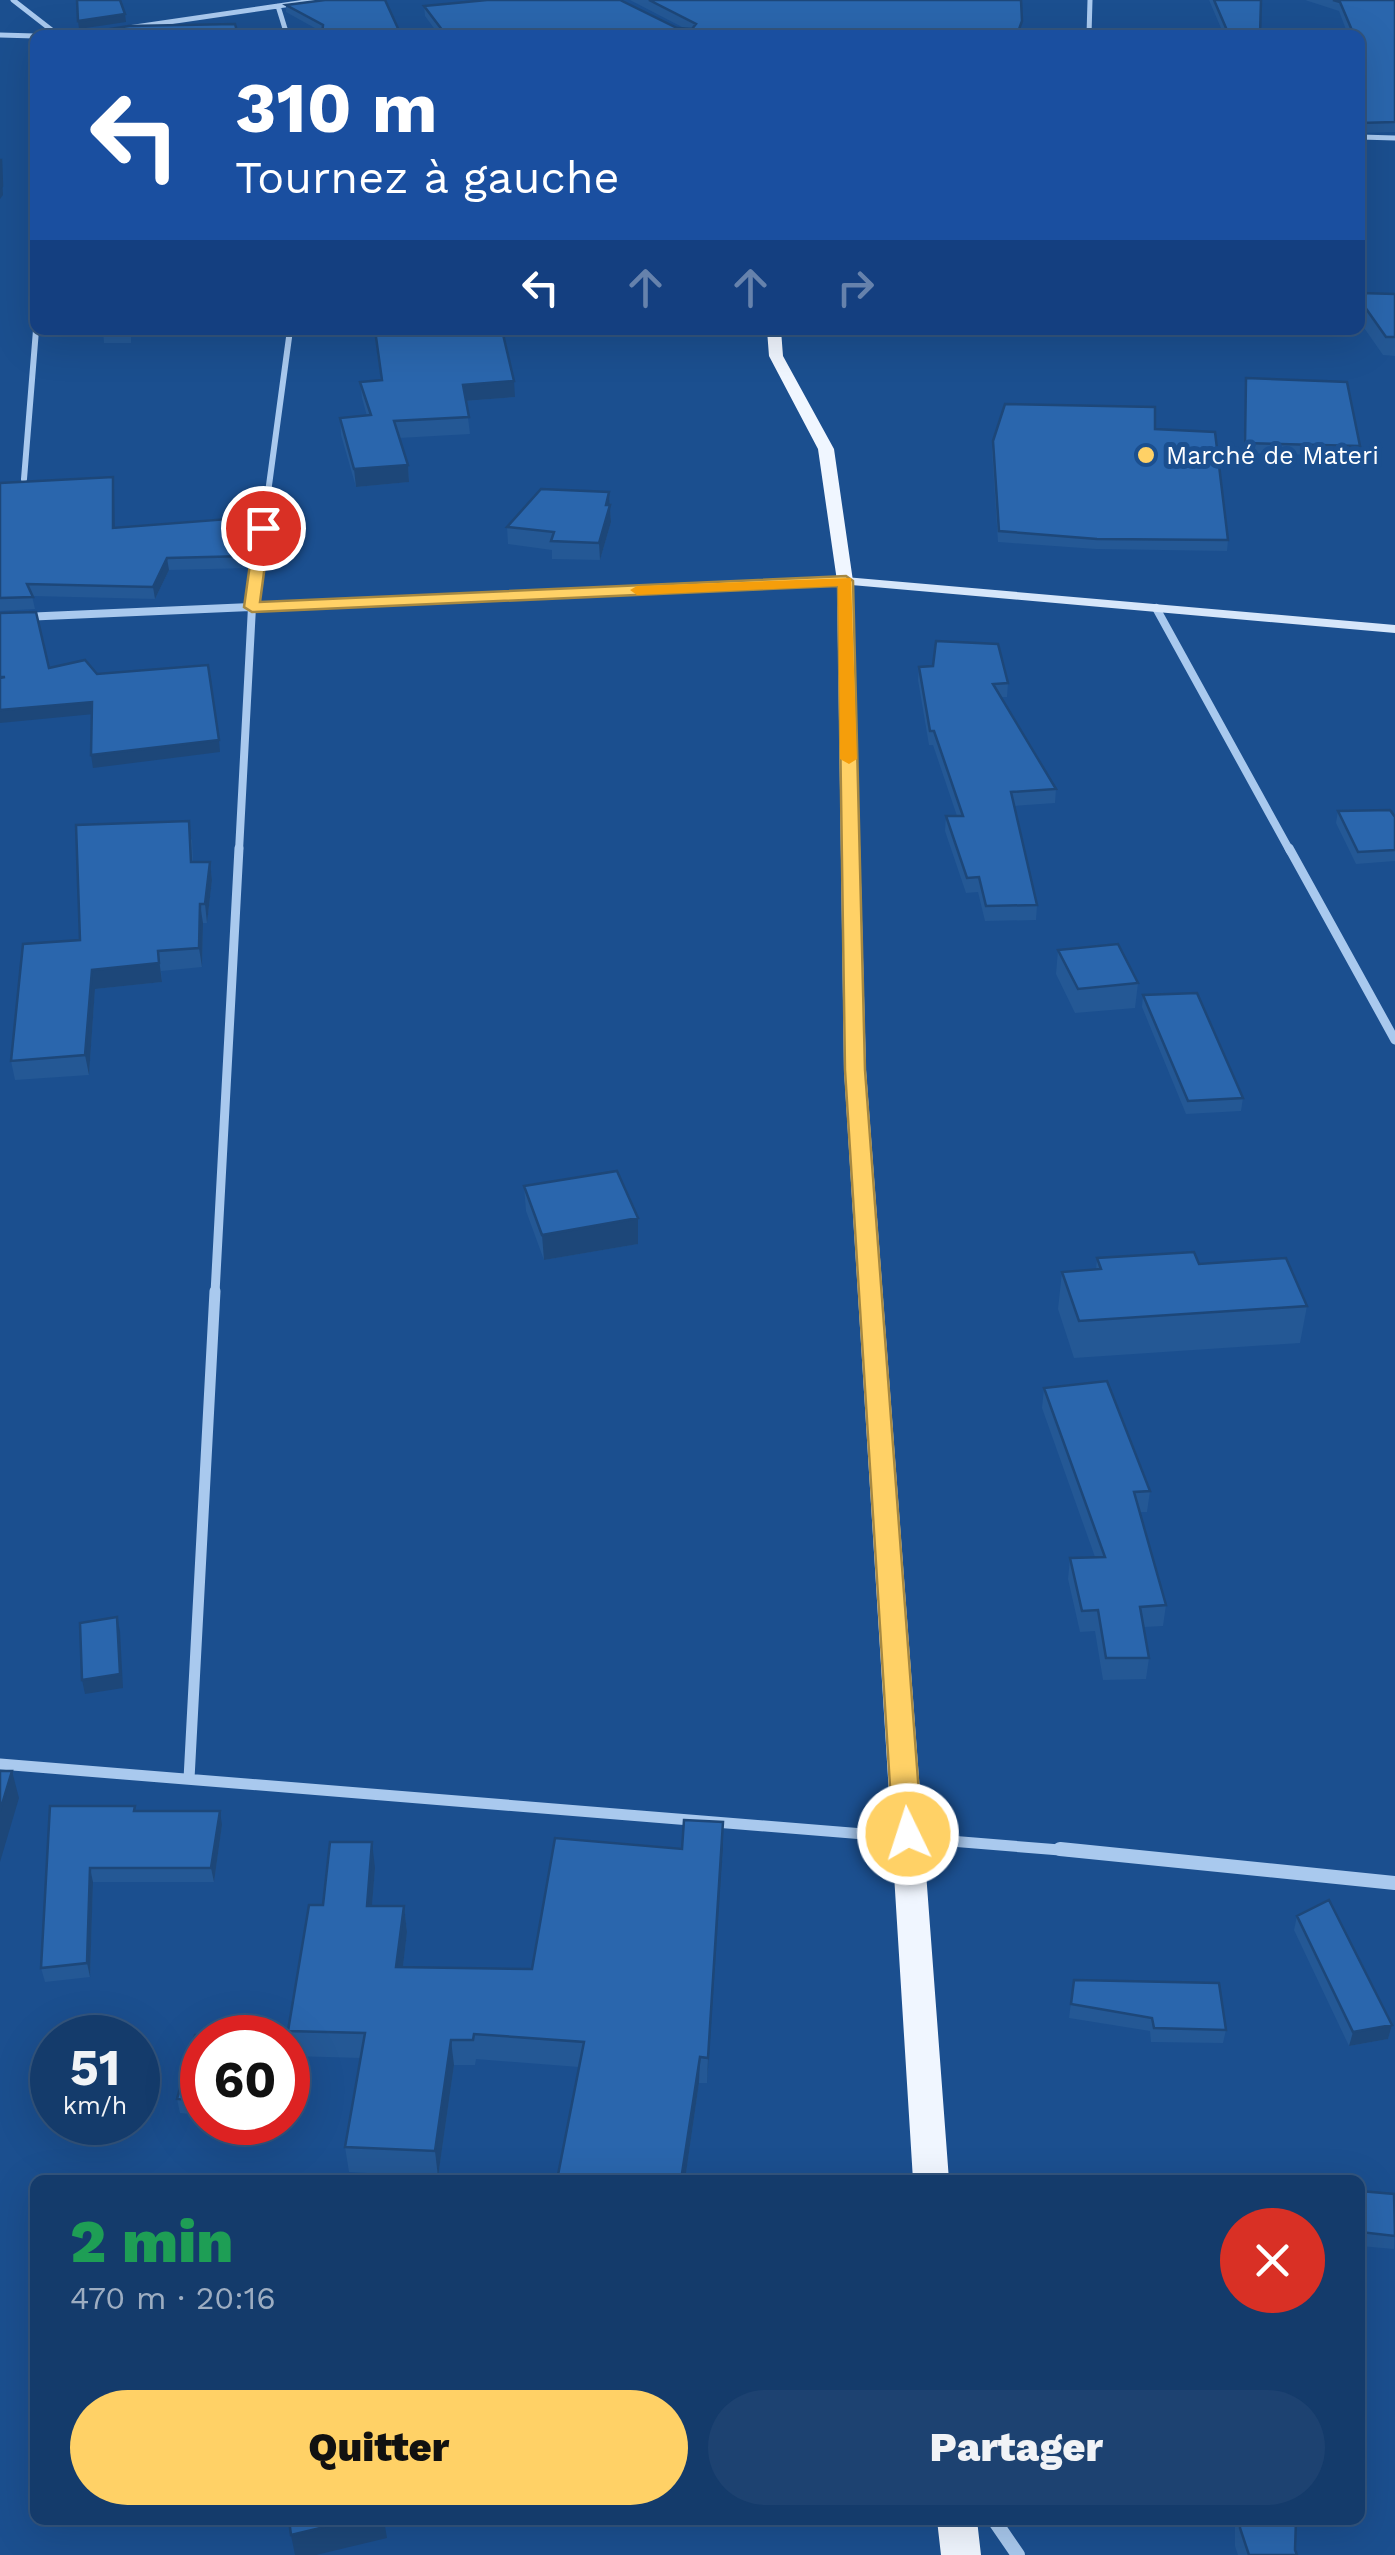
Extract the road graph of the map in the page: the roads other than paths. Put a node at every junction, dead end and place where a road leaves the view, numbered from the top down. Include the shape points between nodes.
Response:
1 (13, 0) edge
2 (318, 0) edge
3 (1090, 0) edge
4 (278, 6) junction
5 (52, 30) edge
6 (114, 30) edge
7 (285, 30) edge
8 (1089, 30) edge
9 (0, 35) edge
10 (30, 36) edge
11 (1365, 137) edge
12 (1395, 138) edge
13 (36, 335) edge
14 (289, 335) edge
15 (774, 335) edge
16 (24, 479) edge
17 (846, 581) junction
18 (252, 607) junction
19 (1156, 608) junction
20 (0, 618) edge
21 (1395, 629) edge
22 (1395, 1040) edge
23 (0, 1764) edge
24 (189, 1778) junction
25 (908, 1834) junction
26 (1395, 1883) edge
27 (932, 2175) edge
28 (958, 2525) edge
29 (997, 2525) edge
30 (961, 2555) edge
31 (1018, 2555) edge

1 - 5 street
2 - 4 street
3 - 8 street
4 - 6 street
4 - 7 street
9 - 10 street
11 - 12 street
13 - 16 street
14 - 18 street
15 - 17 main road via 776,356 826,449
17 - 18 street
17 - 19 main road
17 - 25 main road via 855,1070
18 - 20 street
18 - 24 street
19 - 21 main road
19 - 22 street
23 - 24 street
24 - 25 street
25 - 26 street
25 - 27 main road
28 - 30 main road
29 - 31 street

